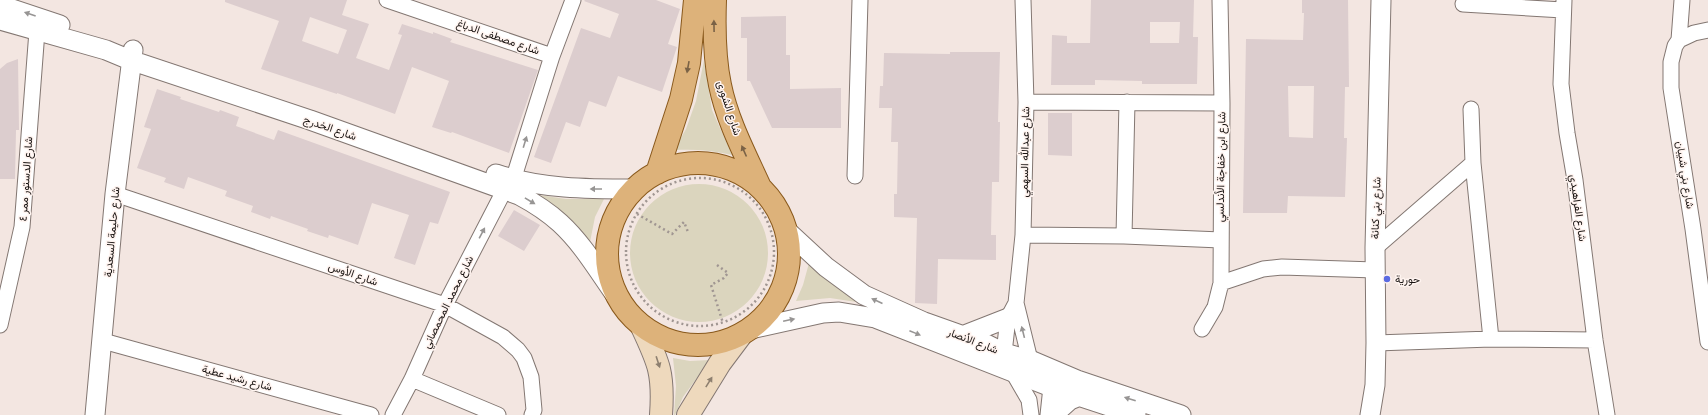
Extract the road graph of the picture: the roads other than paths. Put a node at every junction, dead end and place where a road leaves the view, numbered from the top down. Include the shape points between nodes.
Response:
1 (387, 0) edge
2 (573, 0) edge
3 (695, 0) edge
4 (715, 0) edge
5 (860, 0) edge
6 (1023, 0) edge
7 (1220, 0) edge
8 (1381, 0) edge
9 (1682, 0) edge
10 (0, 4) edge
11 (1463, 4) dead end
12 (1563, 5) edge
13 (0, 20) edge
14 (1708, 30) edge
15 (36, 31) junction
16 (1679, 40) junction
17 (131, 55) junction
18 (552, 56) junction
19 (1026, 102) junction
20 (1127, 102) junction
21 (1222, 103) junction
22 (1471, 109) dead end
23 (1473, 163) junction
24 (657, 173) junction
25 (855, 176) dead end
26 (509, 184) junction
27 (760, 187) junction
28 (635, 189) junction
29 (115, 194) junction
30 (786, 230) junction
31 (1024, 236) junction
32 (1124, 236) junction
33 (1221, 240) junction
34 (1375, 248) junction
35 (1375, 270) junction
36 (1221, 283) junction
37 (619, 300) junction
38 (445, 305) junction
39 (1012, 311) junction
40 (0, 325) edge
41 (642, 326) junction
42 (1202, 330) dead end
43 (746, 332) junction
44 (962, 336) junction
45 (1491, 339) junction
46 (1595, 340) junction
47 (103, 341) junction
48 (1708, 342) edge
49 (1376, 343) junction
50 (1004, 353) junction
51 (1030, 360) junction
52 (1012, 372) junction
53 (412, 379) junction
54 (1051, 387) junction
55 (1080, 396) junction
56 (1158, 411) edge
57 (95, 415) edge
58 (372, 415) edge
59 (393, 415) edge
60 (498, 415) edge
61 (532, 415) edge
62 (661, 415) edge
63 (688, 415) edge
64 (1031, 415) edge
65 (1048, 415) edge
66 (1053, 415) edge
67 (1136, 415) edge
68 (1181, 415) edge
69 (1370, 415) edge
70 (1607, 415) edge

1 - 18 street, شارع مصطفى الدباغ
2 - 18 street, شارع مصطفى الدباغ
3 -> 24 main road via 689,63 681,100
27 -> 4 main road, شارع الشورى via 734,129 720,86 715,46
5 - 25 street
6 - 19 street, شارع عبدالله السهمي
7 - 21 street, شارع ابن خفاجة الأندلسي
8 - 34 street, شارع بني كنانة
9 - 16 street, شارع بني شيبان
17 -> 10 street, شارع الخدرج
11 - 12 street
12 - 46 street, شارع الفراهيدي via 1562,91
13 - 15 street, شارع الخدرج
14 - 16 street
15 - 17 street, شارع الخدرج
15 - 40 street, شارع الدستور ممر ٤ via 22,227
16 - 48 street, شارع بني شيبان via 1671,62 1671,88
17 - 26 street, شارع الخدرج via 310,120
17 - 29 street, شارع حليمة السعدية
26 -> 18 street, شارع محمد المحمصاني
19 - 20 street
19 - 31 street, شارع عبدالله السهمي
20 - 21 street
20 - 32 street
21 - 33 street, شارع ابن خفاجة الأندلسي
22 - 23 street
23 - 34 street
23 - 45 street
24 - 27 main road via 694,163 711,164 737,172
24 - 28 main road
28 -> 26 street, شارع الخدرج
26 -> 37 street, شارع الخدرج via 520,195 542,208 575,238
38 -> 26 street, شارع محمد المحمصاني
27 - 30 main road via 776,206
28 - 37 main road via 619,209 608,237 608,267 612,286
29 - 38 street, شارع الأوس
29 - 47 street, شارع حليمة السعدية
30 - 43 main road via 789,260 783,287 764,317
44 -> 30 street, شارع الأنصار via 864,295 826,267
31 - 32 street
31 - 39 street, شارع عبدالله السهمي
32 - 33 street
33 - 36 street, شارع ابن خفاجة الأندلسي
34 - 35 street, شارع بني كنانة
35 - 36 street via 1282,267 1263,269
35 - 49 street, شارع بني كنانة
36 - 42 street, شارع ابن خفاجة الأندلسي via 1215,307
37 - 41 main road
38 - 53 street, شارع محمد المحمصاني
38 - 61 street, شارع الأوس via 503,337 518,350 531,377 534,410
39 - 44 street
39 - 50 street, شارع عبدالله السهمي
51 -> 39 street, شارع عبدالله السهمي
41 - 43 main road via 662,338 691,345 718,343
41 -> 62 main road via 661,371
43 -> 52 street, شارع الأنصار via 823,313 855,314 875,318
63 -> 43 main road via 720,363
44 - 50 street, شارع الأنصار
45 - 46 street
45 - 49 street
46 - 70 street, شارع الفراهيدي
47 - 57 street, شارع حليمة السعدية
47 - 58 street, شارع رشيد عطية
49 - 69 street, شارع بني كنانة via 1375,385
50 - 51 street, شارع الأنصار
50 - 52 street, شارع عبدالله السهمي
51 - 54 street, شارع عبدالله السهمي via 1043,373
56 -> 51 street, شارع الأنصار
52 - 54 street, شارع الأنصار
52 - 64 street, شارع عبدالله السهمي via 1028,400
53 - 59 street, شارع محمد المحمصاني
53 - 60 street
54 - 55 street, شارع الأنصار
54 - 65 street
55 - 66 street
55 - 67 street, شارع الأنصار
56 - 68 street, شارع الأنصار

